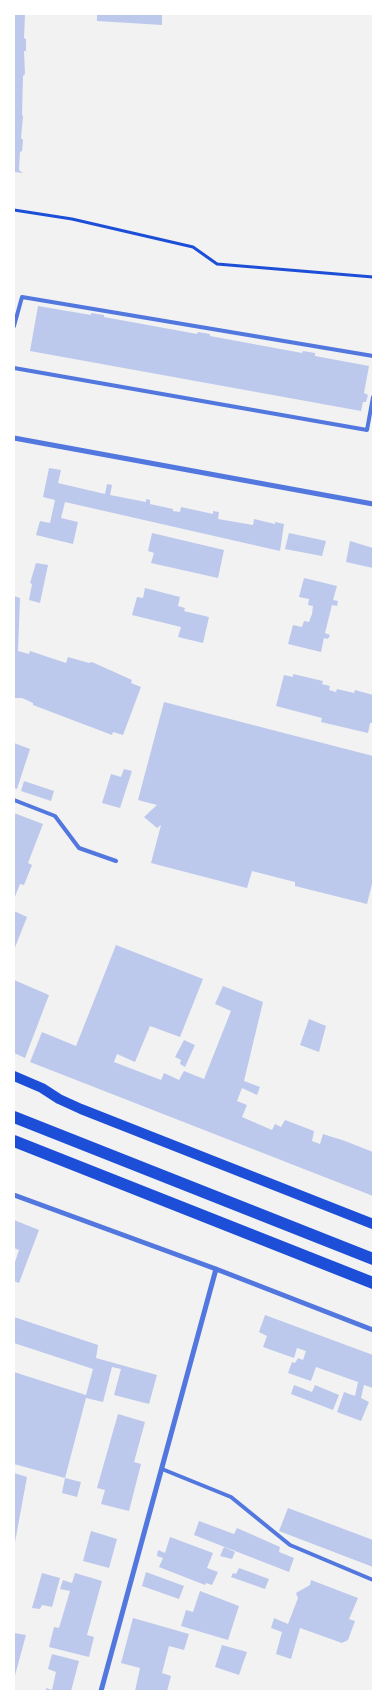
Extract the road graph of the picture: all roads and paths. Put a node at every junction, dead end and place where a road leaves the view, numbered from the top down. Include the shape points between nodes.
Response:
1 (14, 210) edge
2 (373, 277) edge
3 (14, 326) edge
4 (373, 356) edge
5 (14, 368) edge
6 (373, 397) edge
7 (14, 438) edge
8 (373, 504) edge
9 (14, 800) edge
10 (116, 861) dead end
11 (14, 1076) edge
12 (14, 1117) edge
13 (14, 1141) edge
14 (14, 1195) edge
15 (373, 1224) edge
16 (373, 1259) edge
17 (216, 1269) junction
18 (373, 1282) edge
19 (373, 1330) edge
20 (162, 1469) junction
21 (373, 1580) edge
22 (101, 1691) edge

1 - 2 path via 72,219 193,247 217,264
3 - 4 lane via 22,296
5 - 6 lane via 367,430
7 - 8 street
9 - 10 lane via 55,816 79,848
11 - 15 main road via 82,1109
12 - 16 main road
13 - 18 main road
14 - 17 street
17 - 19 street
17 - 20 street
20 - 21 lane via 231,1497 290,1546
20 - 22 street

